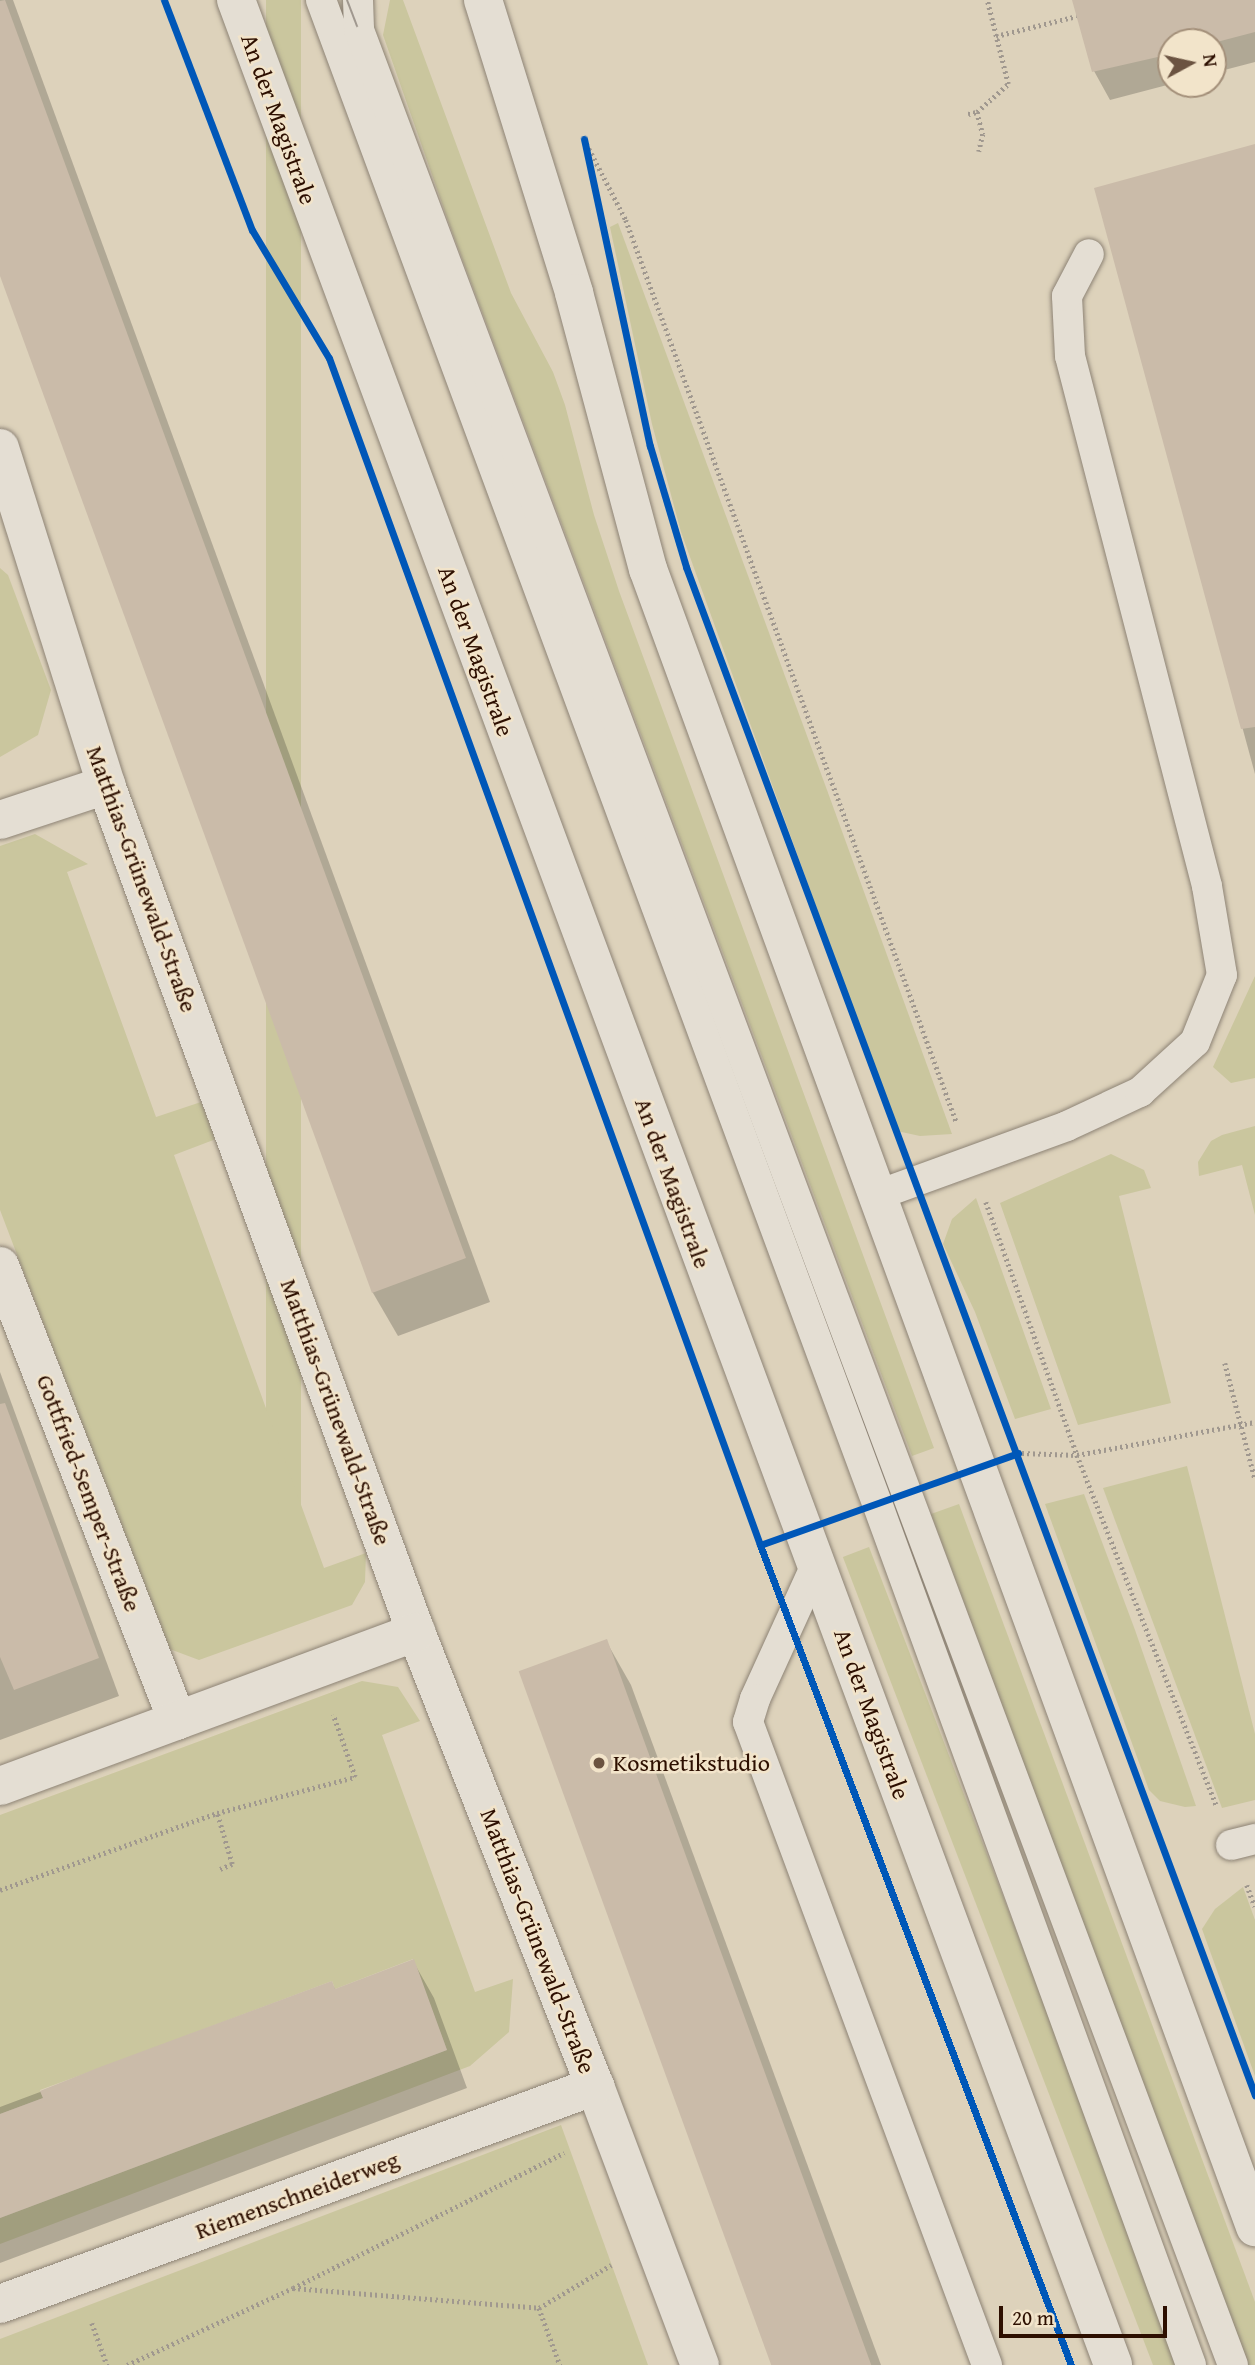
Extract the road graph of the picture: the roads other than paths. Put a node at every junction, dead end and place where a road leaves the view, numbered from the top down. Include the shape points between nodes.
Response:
1 (236, 0) edge
2 (321, 0) edge
3 (483, 0) edge
4 (358, 13) edge
5 (1088, 254) dead end
6 (3, 463) edge
7 (106, 785) junction
8 (0, 820) edge
9 (875, 1196) junction
10 (0, 1266) edge
11 (816, 1565) junction
12 (416, 1632) junction
13 (177, 1721) junction
14 (0, 1786) edge
15 (595, 2086) junction
16 (1255, 2227) edge
17 (0, 2304) edge
18 (700, 2365) edge
19 (987, 2365) edge
20 (1113, 2365) edge
21 (1191, 2365) edge
22 (1233, 2365) edge

1 - 11 main road, An der Magistrale
2 - 21 lane
3 - 9 main road via 574,293 648,569
4 - 22 lane via 359,30
5 - 9 lane via 1067,296 1070,356 1207,886 1222,975 1195,1042 1140,1092 1068,1126
6 - 7 main road, Matthias-Grünewald-Straße
7 - 8 main road
7 - 12 main road, Matthias-Grünewald-Straße
9 - 16 main road
10 - 13 main road, Gottfried-Semper-Straße
11 - 19 lane via 748,1722
11 - 20 main road, An der Magistrale
12 - 13 main road
12 - 15 main road, Matthias-Grünewald-Straße
13 - 14 main road
15 - 17 main road, Riemenschneiderweg
15 - 18 main road, Matthias-Grünewald-Straße

